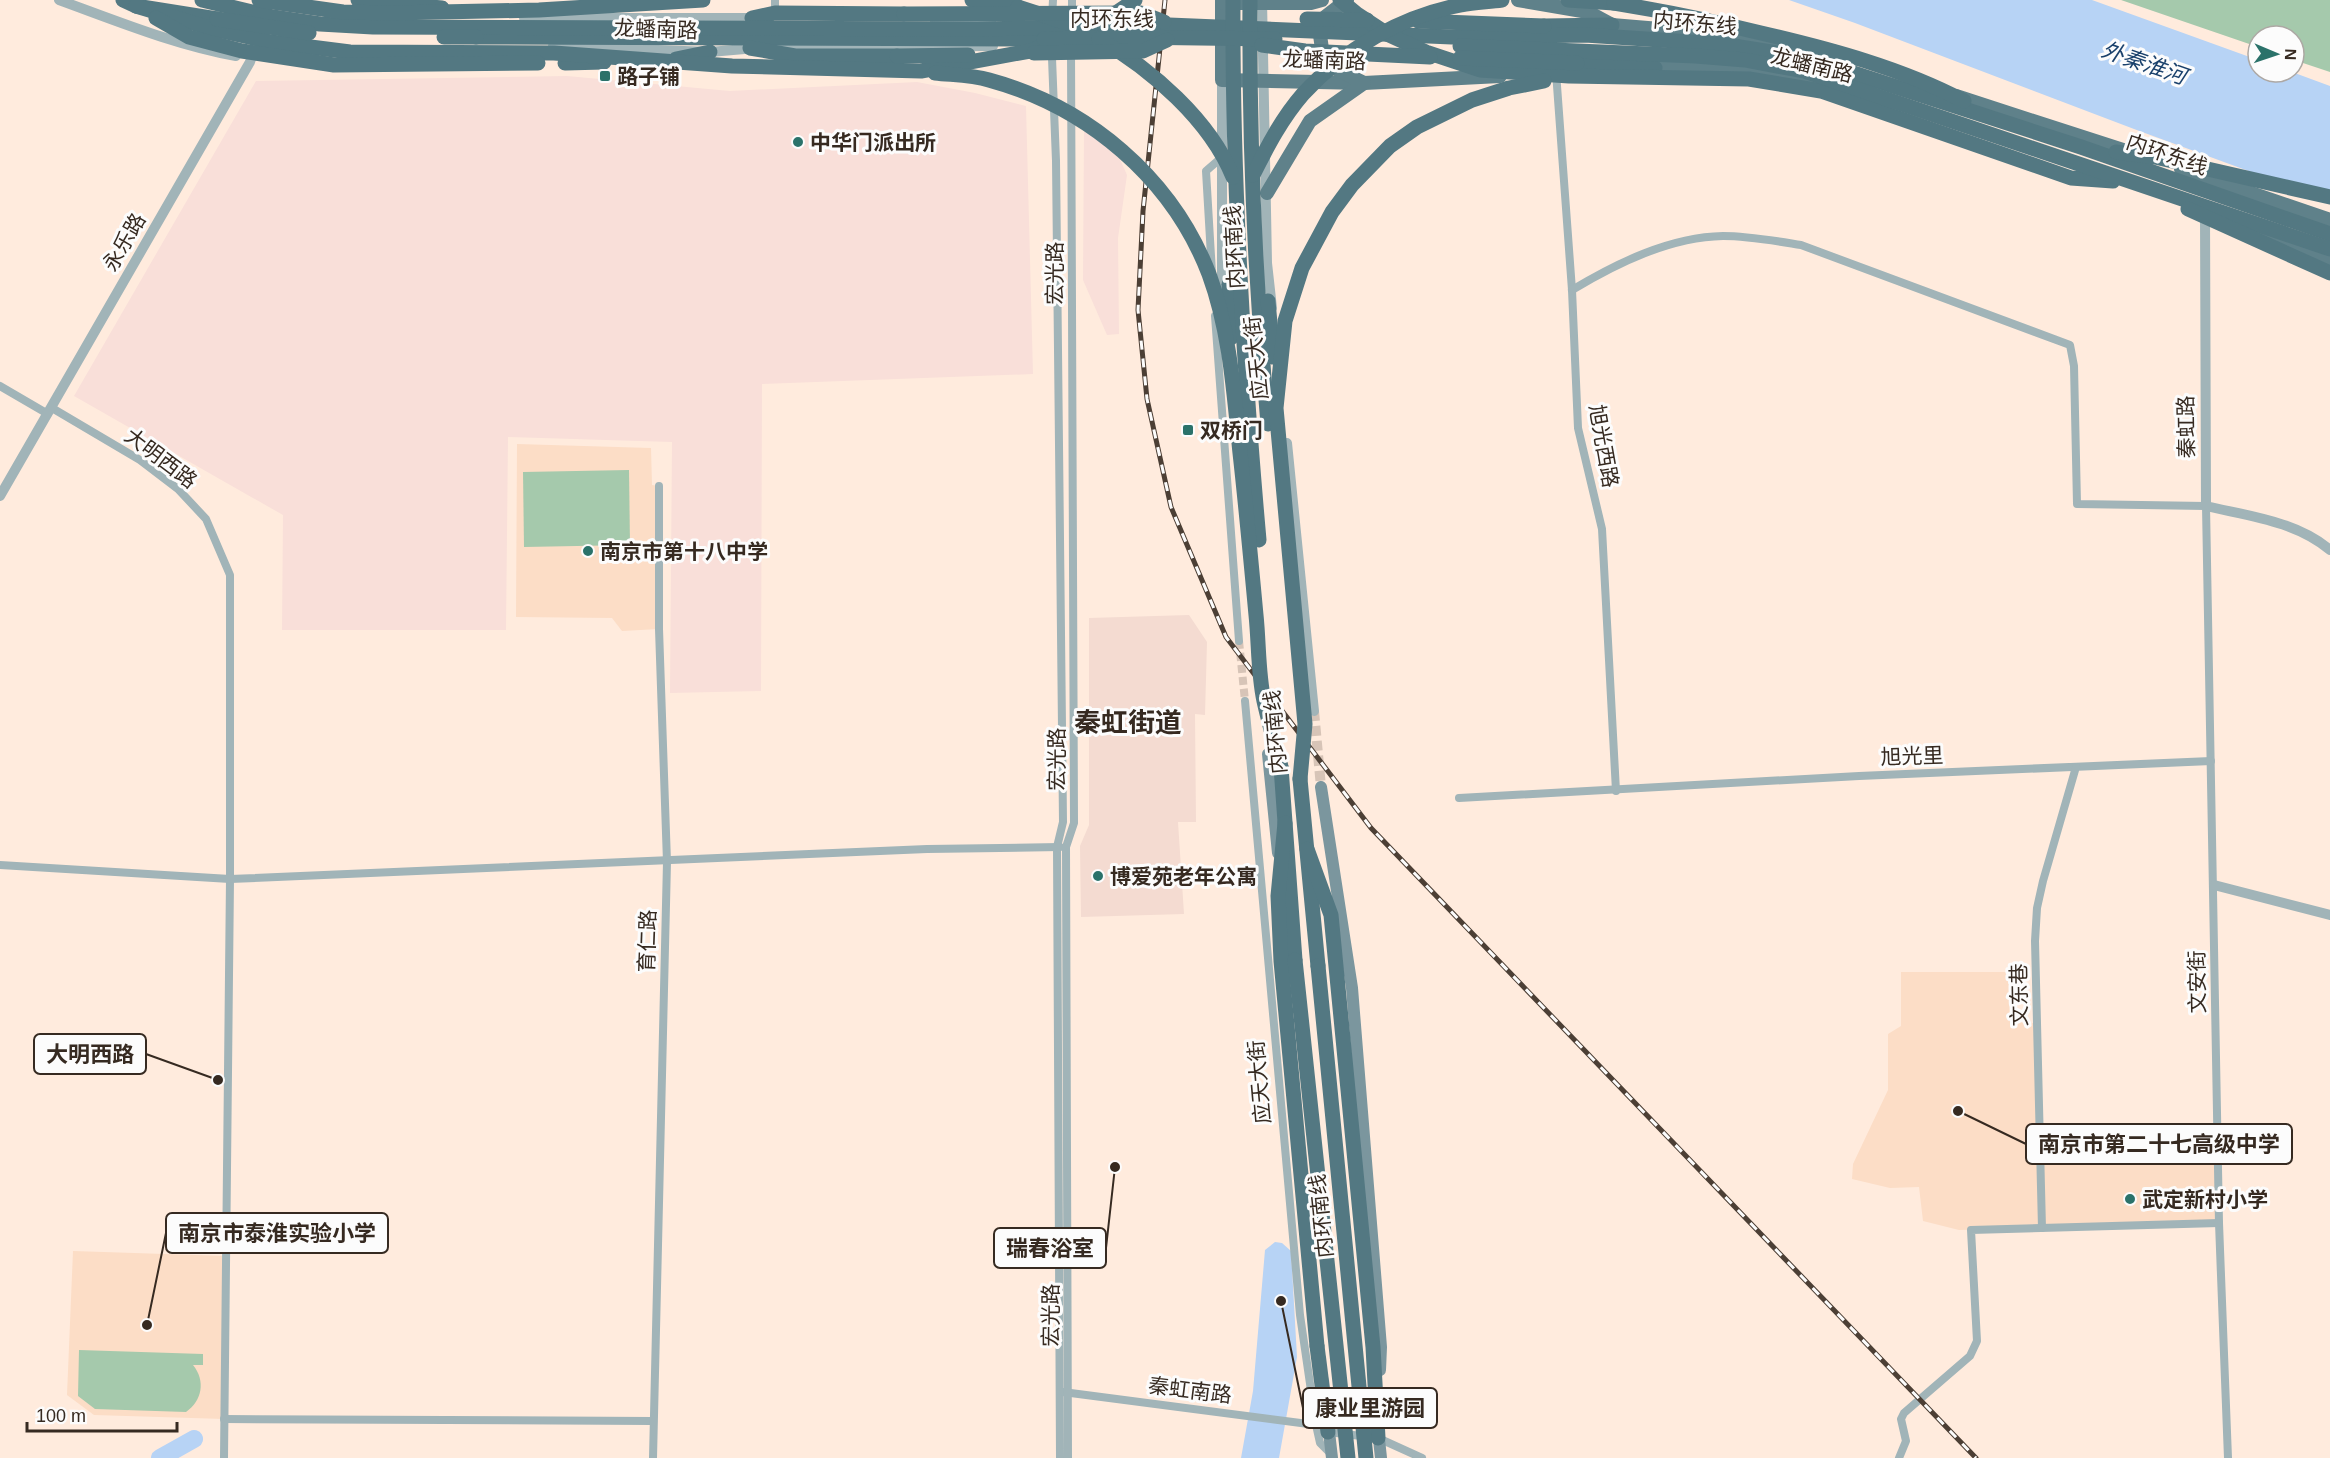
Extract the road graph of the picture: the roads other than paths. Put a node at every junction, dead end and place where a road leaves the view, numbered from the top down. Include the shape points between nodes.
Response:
1 (59, 0) edge
2 (202, 0) edge
3 (358, 0) edge
4 (703, 0) edge
5 (972, 0) edge
6 (1053, 0) edge
7 (1072, 0) edge
8 (1135, 0) edge
9 (1323, 0) edge
10 (1340, 0) edge
11 (1347, 0) edge
12 (1502, 0) edge
13 (1518, 0) edge
14 (1569, 0) edge
15 (1225, 1) edge
16 (1258, 1) edge
17 (1610, 1) edge
18 (129, 3) edge
19 (261, 3) edge
20 (775, 6) edge
21 (487, 18) junction
22 (753, 18) junction
23 (1052, 22) junction
24 (1612, 25) junction
25 (1169, 32) junction
26 (259, 33) junction
27 (1224, 33) junction
28 (1051, 45) junction
29 (750, 48) junction
30 (710, 52) junction
31 (1052, 58) junction
32 (1071, 58) junction
33 (334, 65) junction
34 (1655, 68) junction
35 (1567, 70) junction
36 (921, 71) junction
37 (1222, 80) junction
38 (1264, 80) junction
39 (1364, 83) junction
40 (2004, 121) junction
41 (2081, 147) junction
42 (1221, 158) junction
43 (2216, 181) junction
44 (2134, 182) junction
45 (1267, 192) junction
46 (2330, 197) edge
47 (2205, 214) junction
48 (2330, 220) edge
49 (2330, 234) edge
50 (2330, 249) edge
51 (2330, 260) edge
52 (2330, 273) edge
53 (1572, 290) junction
54 (0, 386) edge
55 (1276, 408) junction
56 (50, 411) junction
57 (1236, 414) junction
58 (658, 486) dead end
59 (0, 496) edge
60 (2206, 506) junction
61 (2330, 550) edge
62 (1252, 628) dead end
63 (1239, 641) tunnel mouth
64 (1245, 701) tunnel mouth
65 (1314, 711) tunnel mouth
66 (1268, 754) dead end
67 (2211, 761) junction
68 (1281, 767) junction
69 (2076, 767) junction
70 (1300, 780) junction
71 (1321, 787) tunnel mouth
72 (1616, 791) junction
73 (1459, 798) dead end
74 (1285, 823) junction
75 (1061, 847) junction
76 (1307, 849) junction
77 (667, 862) junction
78 (0, 865) edge
79 (230, 879) junction
80 (2214, 885) junction
81 (2330, 915) edge
82 (2219, 1223) junction
83 (2042, 1228) junction
84 (1064, 1392) junction
85 (224, 1419) junction
86 (653, 1421) junction
87 (1318, 1427) junction
88 (1378, 1438) junction
89 (1332, 1456) edge
90 (224, 1458) edge
91 (653, 1458) edge
92 (1060, 1458) edge
93 (1068, 1458) edge
94 (1348, 1458) edge
95 (1366, 1458) edge
96 (1381, 1458) edge
97 (1422, 1458) edge
98 (1899, 1458) edge
99 (2228, 1458) edge

1 - 33 street, bridge via 207,51 268,62
2 - 25 highway, 内环东线, bridge via 273,17 374,27
3 - 21 highway via 428,5
4 - 19 highway, bridge via 539,10 392,13
5 - 55 highway, bridge via 1018,7 1086,31 1161,83 1211,138 1230,170 1249,218 1262,267 1271,322
6 - 23 street, 宏光路
7 - 32 street, 宏光路
8 - 36 highway, bridge via 1076,33 1030,51
9 - 16 main road
10 - 35 highway, bridge via 1389,35 1480,70
11 - 39 main road via 1325,16 1320,35 1323,56 1338,70
12 - 57 highway, bridge via 1461,4 1434,12 1369,40 1303,94 1282,122 1246,189 1233,235 1229,284
13 - 24 main road, 龙蟠南路 via 1588,12
14 - 17 highway
15 - 16 main road
15 - 37 main road, 应天大街
15 - 68 highway, 内环南线, bridge via 1245,385
16 - 38 street, 应天大街
16 - 70 highway, 内环南线, bridge via 1249,109 1253,223
17 - 40 highway, bridge via 1834,50 1944,90
18 - 25 highway, 内环东线, bridge via 314,33 369,36 666,39
18 - 33 highway, bridge via 189,37 242,51
18 - 36 highway, bridge via 271,42 350,52 554,53 732,66
19 - 21 street, 龙蟠南路 via 342,18
19 - 26 street, 永乐路
20 - 22 highway
20 - 25 highway, bridge via 904,14 1142,13
21 - 22 street, 龙蟠南路
22 - 23 street, 龙蟠南路
23 - 28 street, 宏光路
24 - 27 highway, bridge via 1282,19
24 - 43 main road, 龙蟠南路 via 1719,34 1826,55
25 - 27 highway, 内环东线, bridge
25 - 29 highway, bridge via 1143,51 795,56
26 - 30 street, 龙蟠南路 via 342,45 572,46
26 - 56 street, 永乐路 via 250,62
27 - 35 highway, bridge via 1305,51
27 - 40 highway, 内环东线, bridge via 1301,29 1452,37 1585,35 1721,44 1784,54 1844,70
27 - 44 highway, 内环东线, bridge via 1745,60 1804,71
28 - 29 street, 龙蟠南路
28 - 31 street, 宏光路
29 - 30 street, 龙蟠南路
30 - 33 highway, bridge via 663,62
31 - 32 street
31 - 75 street, 宏光路
32 - 75 street, 宏光路 via 1074,824
34 - 35 highway
34 - 35 main road, 龙蟠南路
34 - 47 main road, 龙蟠南路 via 1728,69 1790,76 1924,116
35 - 39 main road, 龙蟠南路
35 - 44 highway, bridge via 1749,79 1821,90 2071,178
35 - 53 street, 旭光西路
35 - 55 highway, bridge via 1472,100 1417,127 1390,147 1352,185 1332,212 1302,268 1285,321
36 - 57 highway, bridge via 988,80 1035,96 1102,133 1154,182 1176,211 1209,274 1225,335
37 - 38 main road, 龙蟠南路
37 - 42 street, 应天大街
38 - 39 main road, 龙蟠南路
38 - 45 street, 应天大街
39 - 45 main road via 1310,121
40 - 41 highway, 内环东线, bridge
41 - 46 highway, bridge via 2155,157
41 - 49 highway, 内环东线, bridge
42 - 62 street, 应天大街 via 1222,309
42 - 63 street via 1206,171
43 - 47 main road
43 - 48 main road, 龙蟠南路
44 - 50 highway, 内环东线, bridge
44 - 52 highway, bridge via 2243,236
45 - 65 street, 应天大街 via 1267,263
47 - 51 main road, 龙蟠南路
47 - 60 street, 秦虹路
53 - 60 street via 1602,272 1683,241 1724,236 1802,246 2070,345 2074,366 2077,504
53 - 72 street, 旭光西路 via 1578,428 1602,529
54 - 56 street, 大明西路
55 - 70 highway, bridge via 1305,724
56 - 59 street, 永乐路
56 - 79 street, 大明西路 via 140,460 178,489 206,519 230,575
57 - 68 highway, bridge via 1264,699
58 - 77 street, 育仁路
60 - 61 street via 2278,523 2318,540
60 - 67 street, 文安街
64 - 87 street, 应天大街 via 1300,1315
66 - 87 main road, 应天大街 via 1324,1345
67 - 69 street, 旭光里
67 - 80 street, 文安街
68 - 74 highway, 内环南线
69 - 72 street, 旭光里
69 - 83 street, 文东巷 via 2037,908
70 - 76 highway, 内环南线
71 - 88 main road via 1352,988 1381,1347
72 - 73 street, 旭光里
74 - 87 highway, bridge via 1278,896 1281,961 1317,1346
74 - 94 highway, 内环南线, bridge via 1295,960
75 - 77 street
75 - 84 street, 宏光路
76 - 88 highway via 1331,915 1373,1347
76 - 95 highway, 内环南线, bridge
77 - 79 street
77 - 86 street, 育仁路
78 - 79 street
79 - 85 street, 大明西路
80 - 81 street
80 - 82 street, 文安街
82 - 83 street
82 - 99 street, 文安街
83 - 98 street via 1971,1230 1975,1348 1904,1413 1901,1419 1906,1441
84 - 87 street, 秦虹南路
84 - 92 street, 宏光路
84 - 93 street, 宏光路
85 - 86 street
85 - 90 street, 大明西路
86 - 91 street, 育仁路
87 - 88 street, 秦虹南路
87 - 89 main road, 应天大街
88 - 96 main road
88 - 97 street

